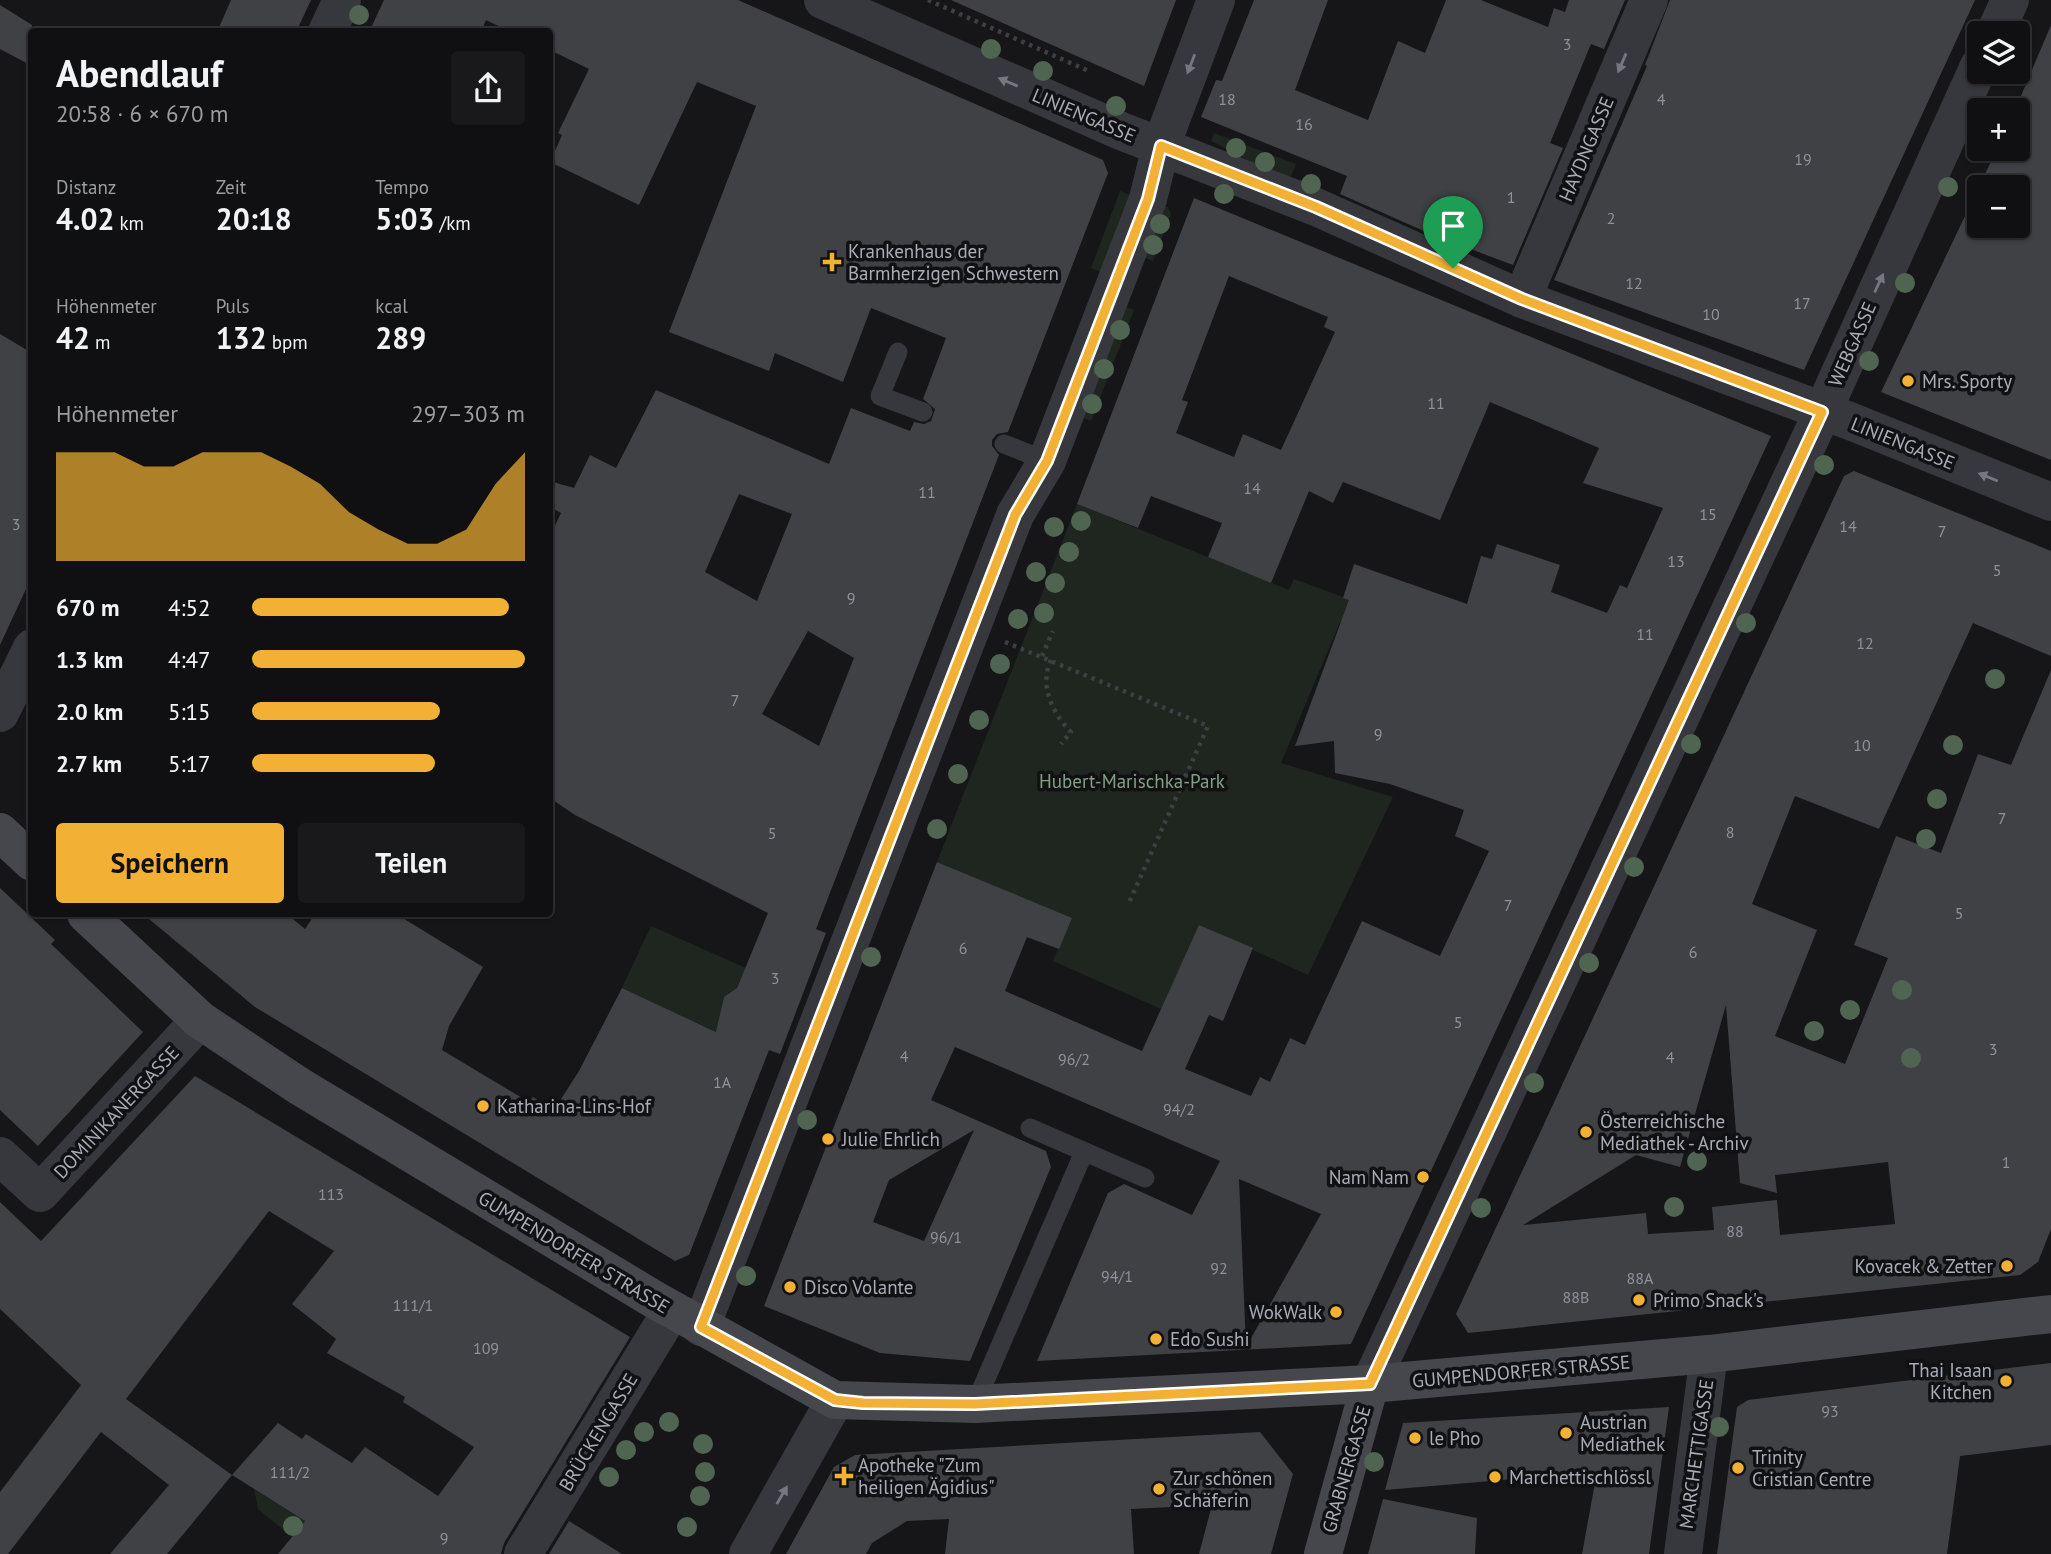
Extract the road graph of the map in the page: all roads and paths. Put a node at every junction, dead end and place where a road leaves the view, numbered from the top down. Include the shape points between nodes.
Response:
1 (342, 0) edge
2 (823, 0) edge
3 (928, 0) edge
4 (1216, 0) edge
5 (1649, 0) edge
6 (2010, 0) edge
7 (2000, 21) edge
8 (329, 28) edge
9 (1093, 74) dead end
10 (1971, 84) edge
11 (1161, 146) junction
12 (1522, 299) junction
13 (898, 352) dead end
14 (923, 412) dead end
15 (1822, 412) junction
16 (1004, 444) dead end
17 (1047, 461) junction
18 (2051, 502) edge
19 (972, 630) junction
20 (1053, 631) dead end
21 (28, 656) edge
22 (1042, 656) junction
23 (1051, 660) junction
24 (0, 713) edge
25 (1061, 744) dead end
26 (0, 832) edge
27 (28, 858) edge
28 (1128, 905) dead end
29 (89, 917) edge
30 (200, 1020) junction
31 (1030, 1128) dead end
32 (1084, 1152) junction
33 (0, 1156) edge
34 (1145, 1178) dead end
35 (2051, 1314) edge
36 (686, 1319) junction
37 (1709, 1354) junction
38 (1370, 1384) junction
39 (835, 1400) junction
40 (975, 1404) junction
41 (523, 1554) edge
42 (748, 1554) edge
43 (1323, 1554) edge
44 (1683, 1554) edge

1 - 8 street
11 -> 2 street, LINIENGASSE
3 - 9 path
4 -> 11 street, BRÜCKENGASSE
5 -> 12 street, HAYDNGASSE
6 - 7 street
15 -> 10 street, WEBGASSE
11 - 12 street, LINIENGASSE via 1316,207
11 - 17 street, BRÜCKENGASSE via 1148,199
12 - 15 street, LINIENGASSE
13 - 14 lane via 880,396
18 -> 15 street, LINIENGASSE
15 - 38 street, WEBGASSE
16 - 17 lane
17 - 19 street, BRÜCKENGASSE via 1019,505
19 - 22 path
19 - 36 street, BRÜCKENGASSE
20 - 22 path
21 - 24 street
22 - 23 path
23 - 25 path via 1047,689 1056,714 1071,732
23 - 28 path via 1208,726
26 - 27 street
29 - 30 street, GUMPENDORFER STRASSE
30 - 33 street, DOMINIKANERGASSE via 40,1194
30 - 36 street, GUMPENDORFER STRASSE via 299,1086
31 - 32 lane
32 - 34 lane
32 - 40 lane
35 - 37 street, GUMPENDORFER STRASSE
36 - 39 street, GUMPENDORFER STRASSE
36 - 41 street, BRÜCKENGASSE
37 - 38 street, GUMPENDORFER STRASSE
37 - 44 street, MARCHETTIGASSE
38 - 40 street, GUMPENDORFER STRASSE
38 - 43 street, GRABNERGASSE
39 - 40 street, GUMPENDORFER STRASSE
42 -> 39 street

